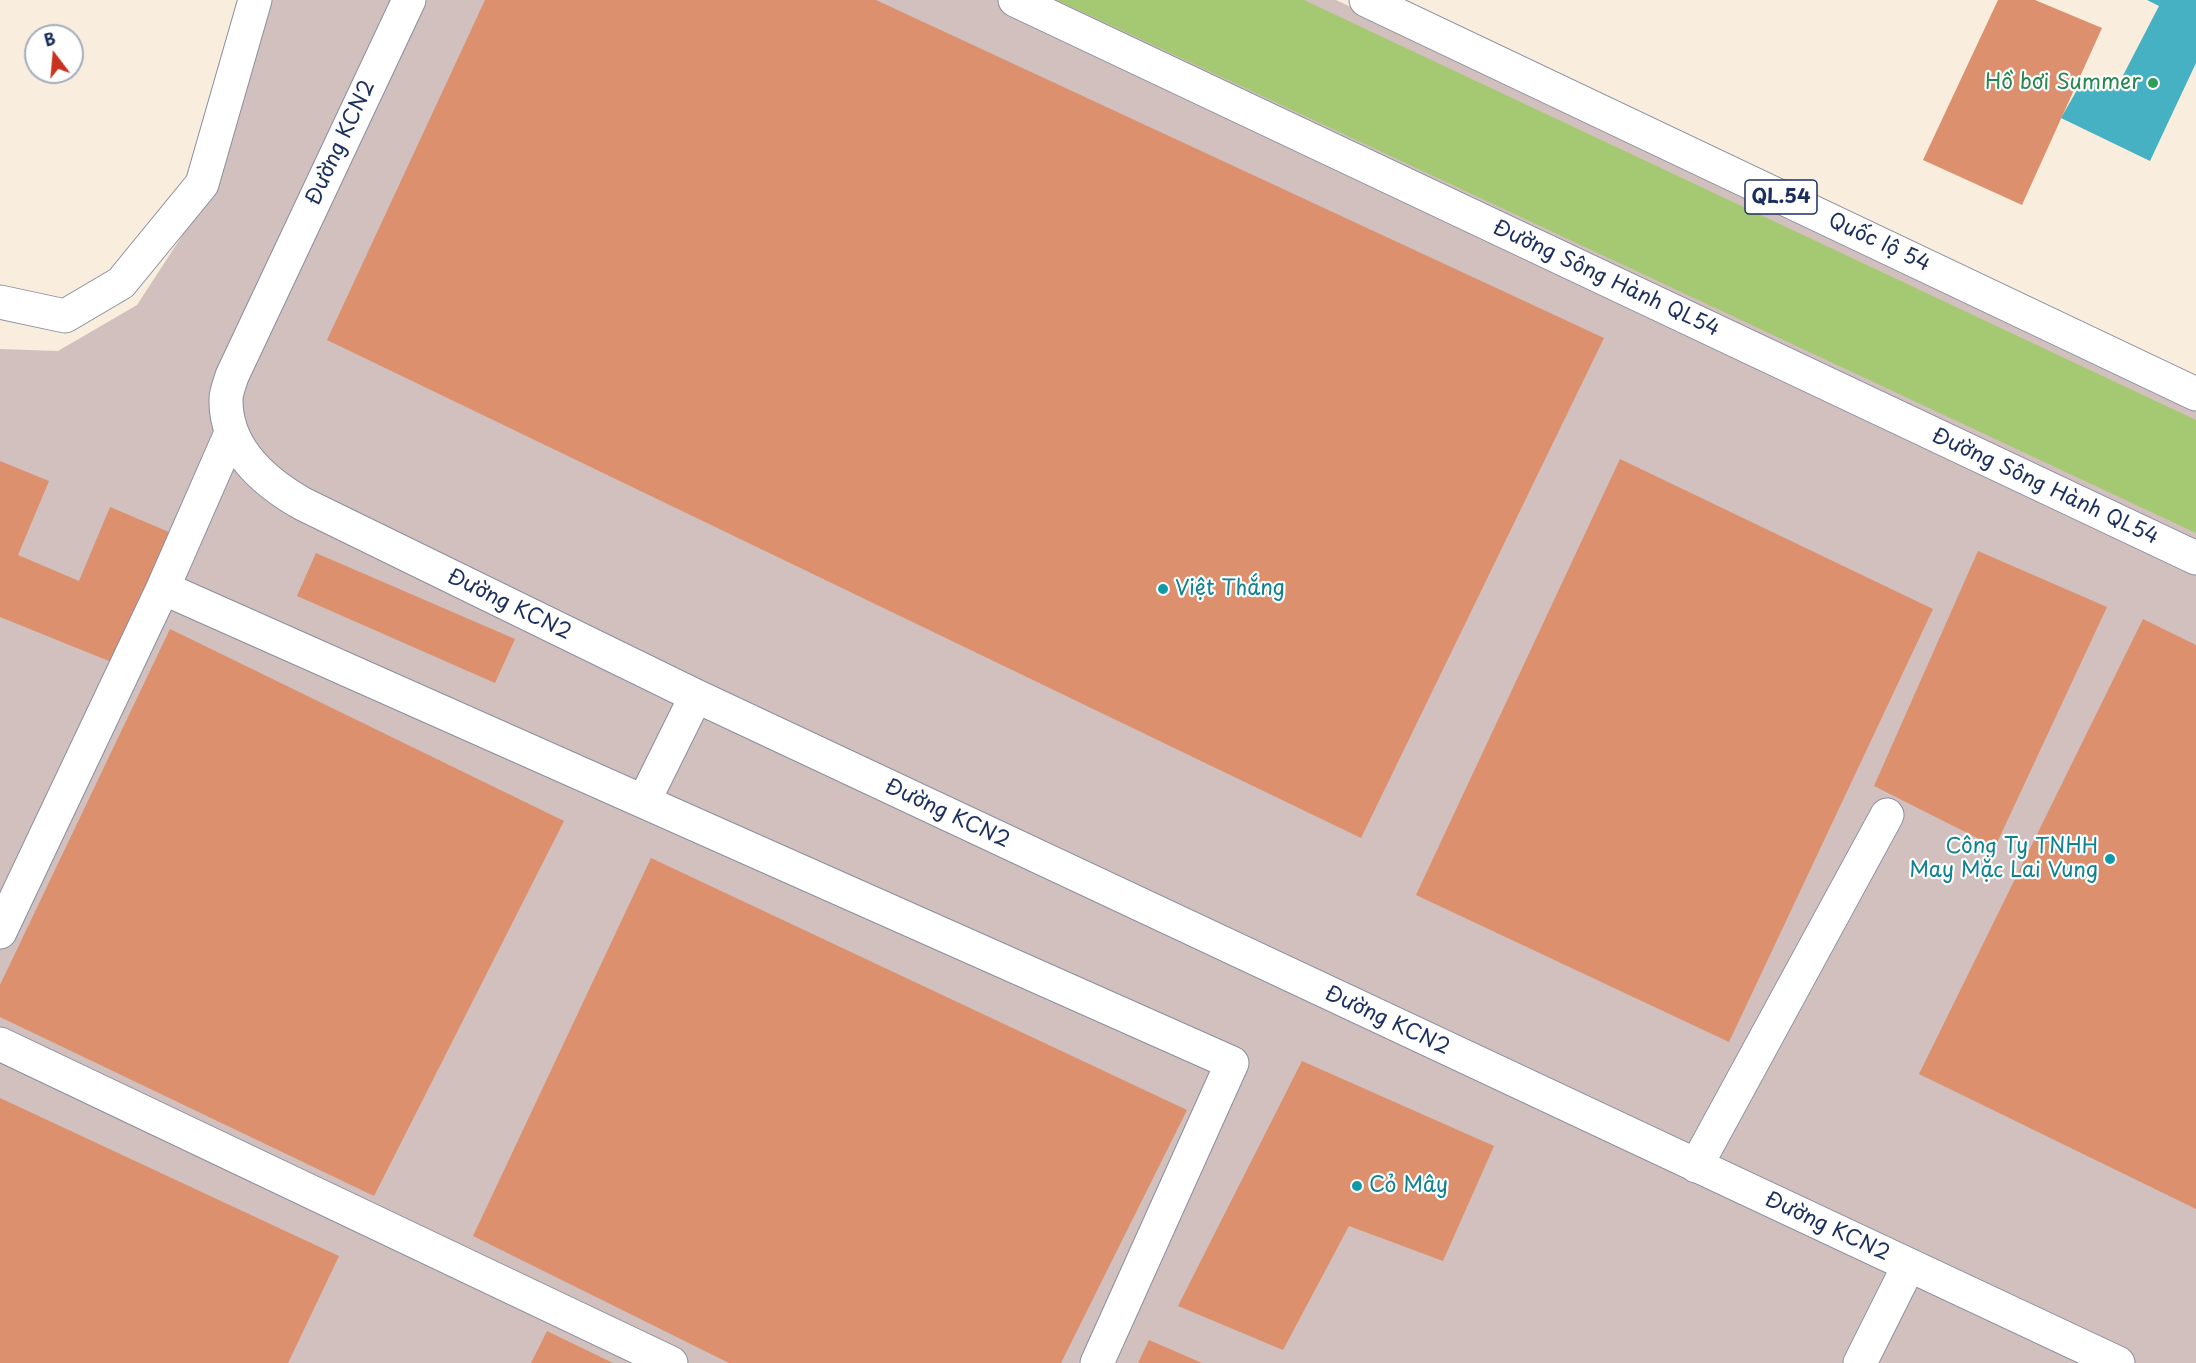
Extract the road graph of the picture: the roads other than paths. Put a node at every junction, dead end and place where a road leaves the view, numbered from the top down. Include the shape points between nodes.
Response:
1 (255, 0) edge
2 (408, 0) edge
3 (1015, 0) edge
4 (1366, 0) edge
5 (0, 302) edge
6 (2196, 394) edge
7 (231, 433) junction
8 (2196, 558) edge
9 (163, 588) junction
10 (696, 696) junction
11 (644, 801) junction
12 (1887, 815) dead end
13 (0, 932) edge
14 (0, 1044) edge
15 (1696, 1166) junction
16 (1909, 1265) junction
17 (671, 1363) edge
18 (1097, 1363) edge
19 (1860, 1363) edge
20 (2118, 1363) edge

1 - 5 main road via 202,184 121,283 64,316
2 - 7 main road, Đường KCN2 via 232,376 225,398
3 - 8 main road, Đường Sông Hành QL54
4 - 6 main road, Quốc lộ 54 / QL.54
7 - 9 main road
7 - 10 main road, Đường KCN2 via 250,464 278,490
9 - 11 main road
9 - 13 main road
10 - 11 main road
10 - 15 main road, Đường KCN2
11 - 18 main road via 1232,1063
12 - 15 main road
14 - 17 main road
15 - 16 main road, Đường KCN2
16 - 19 main road
16 - 20 main road, Đường KCN2

